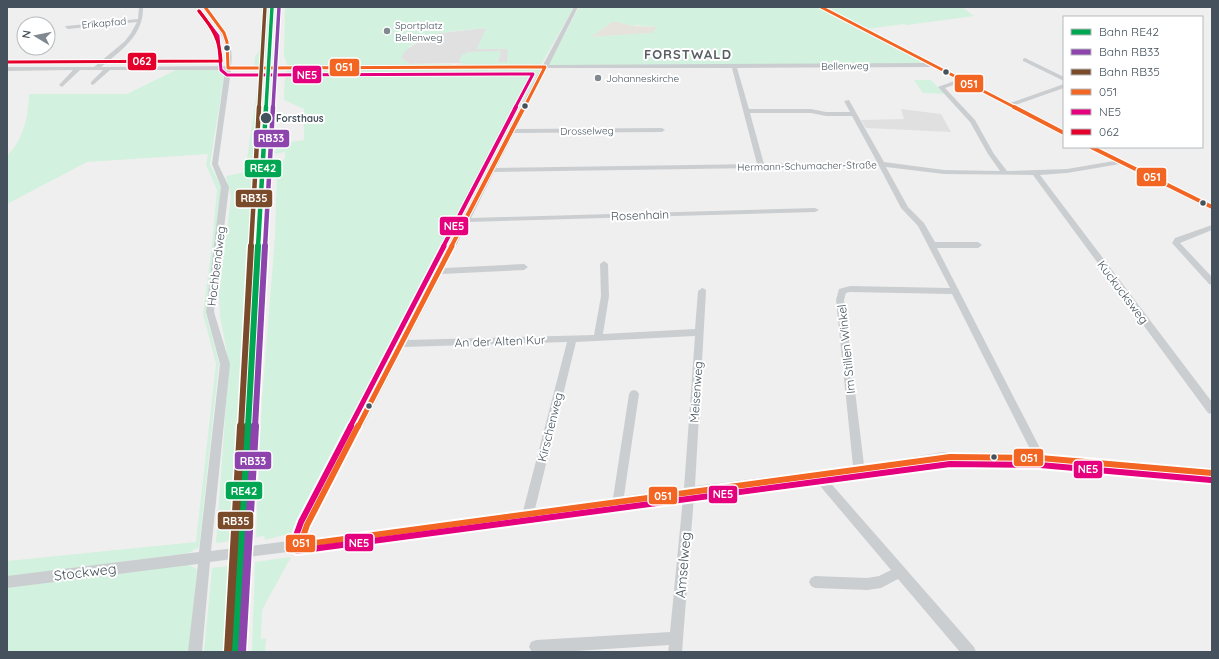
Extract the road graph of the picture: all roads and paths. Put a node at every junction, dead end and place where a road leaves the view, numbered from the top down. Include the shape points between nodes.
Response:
1 (141, 7) edge
2 (205, 7) edge
3 (576, 7) edge
4 (820, 7) edge
5 (140, 20) junction
6 (68, 27) dead end
7 (1025, 60) dead end
8 (933, 65) junction
9 (734, 66) junction
10 (545, 67) junction
11 (79, 68) junction
12 (96, 68) junction
13 (109, 68) junction
14 (228, 68) junction
15 (7, 69) edge
16 (1063, 79) edge
17 (963, 80) junction
18 (93, 83) dead end
19 (62, 85) dead end
20 (1063, 86) edge
21 (847, 101) dead end
22 (1010, 105) junction
23 (746, 111) junction
24 (855, 114) junction
25 (662, 130) dead end
26 (512, 131) junction
27 (1063, 132) edge
28 (1093, 148) edge
29 (1121, 162) junction
30 (880, 164) junction
31 (761, 167) junction
32 (491, 170) junction
33 (1005, 173) junction
34 (1034, 173) junction
35 (1212, 207) edge
36 (815, 210) dead end
37 (465, 220) junction
38 (1212, 227) edge
39 (932, 244) junction
40 (978, 245) dead end
41 (604, 264) dead end
42 (524, 267) dead end
43 (438, 271) junction
44 (1212, 282) edge
45 (702, 291) dead end
46 (954, 291) junction
47 (699, 332) junction
48 (598, 338) junction
49 (572, 339) junction
50 (401, 344) junction
51 (634, 394) dead end
52 (1208, 399) edge
53 (1212, 410) edge
54 (1040, 458) junction
55 (859, 470) junction
56 (1212, 473) edge
57 (818, 476) junction
58 (689, 492) junction
59 (618, 502) junction
60 (528, 515) junction
61 (300, 546) junction
62 (205, 557) junction
63 (899, 572) junction
64 (7, 582) edge
65 (815, 582) dead end
66 (677, 638) junction
67 (536, 647) dead end
68 (195, 652) edge
69 (675, 652) edge
70 (969, 652) edge

1 - 5 street, Erikapfad
2 - 14 street, Hochbendweg via 224,33
3 - 10 street
4 - 8 street
5 - 6 street, Erikapfad
5 - 12 street, Erikapfad via 133,34
7 - 16 street
8 - 9 street, Bellenweg
8 - 17 street
9 - 10 street, Bellenweg
9 - 23 street
10 - 14 street, Bellenweg
10 - 26 street
11 - 12 street, Bellenweg
11 - 15 street, Bellenweg
11 - 19 street
12 - 13 street, Bellenweg
13 - 14 street, Bellenweg
13 - 18 street
14 - 62 street, Hochbendweg via 215,164 225,187 210,312 225,364
17 - 22 street
17 - 33 street via 941,87 973,121
20 - 22 street
21 - 24 street
22 - 27 street
23 - 24 street
23 - 31 street
24 - 30 street
25 - 26 street, Drosselweg
26 - 32 street
28 - 29 street
29 - 34 street, Hermann-Schumacher-Straße via 1067,171
29 - 35 street
30 - 31 street, Hermann-Schumacher-Straße
30 - 33 street, Hermann-Schumacher-Straße via 944,172
30 - 39 street via 905,208 921,225
31 - 32 street, Hermann-Schumacher-Straße
32 - 37 street
33 - 34 street, Hermann-Schumacher-Straße
34 - 52 street, Kuckucksweg
36 - 37 street, Rosenhain
37 - 43 street
38 - 44 street via 1176,243
39 - 40 street
39 - 46 street
41 - 48 street via 605,296
42 - 43 street
43 - 50 street
45 - 47 street, Meisenweg
46 - 54 street
46 - 55 street, Im Stillen Winkel via 842,291 840,300
47 - 48 street, An der Alten Kur
47 - 58 street, Meisenweg
48 - 49 street, An der Alten Kur
49 - 50 street, An der Alten Kur
49 - 60 street, Kirschenweg
50 - 61 street via 307,525
51 - 59 street
52 - 53 street, Kuckucksweg
54 - 55 street, Stockweg via 943,457
54 - 56 street, Stockweg
55 - 57 street, Stockweg
57 - 58 street, Stockweg
57 - 63 street
58 - 59 street, Stockweg
58 - 66 street, Amselweg
59 - 60 street, Stockweg
60 - 61 street, Stockweg
61 - 62 street, Stockweg
62 - 64 street, Stockweg
62 - 68 street, Hochbendweg
63 - 65 street via 880,582 867,584
63 - 70 street
66 - 67 street
66 - 69 street, Amselweg

